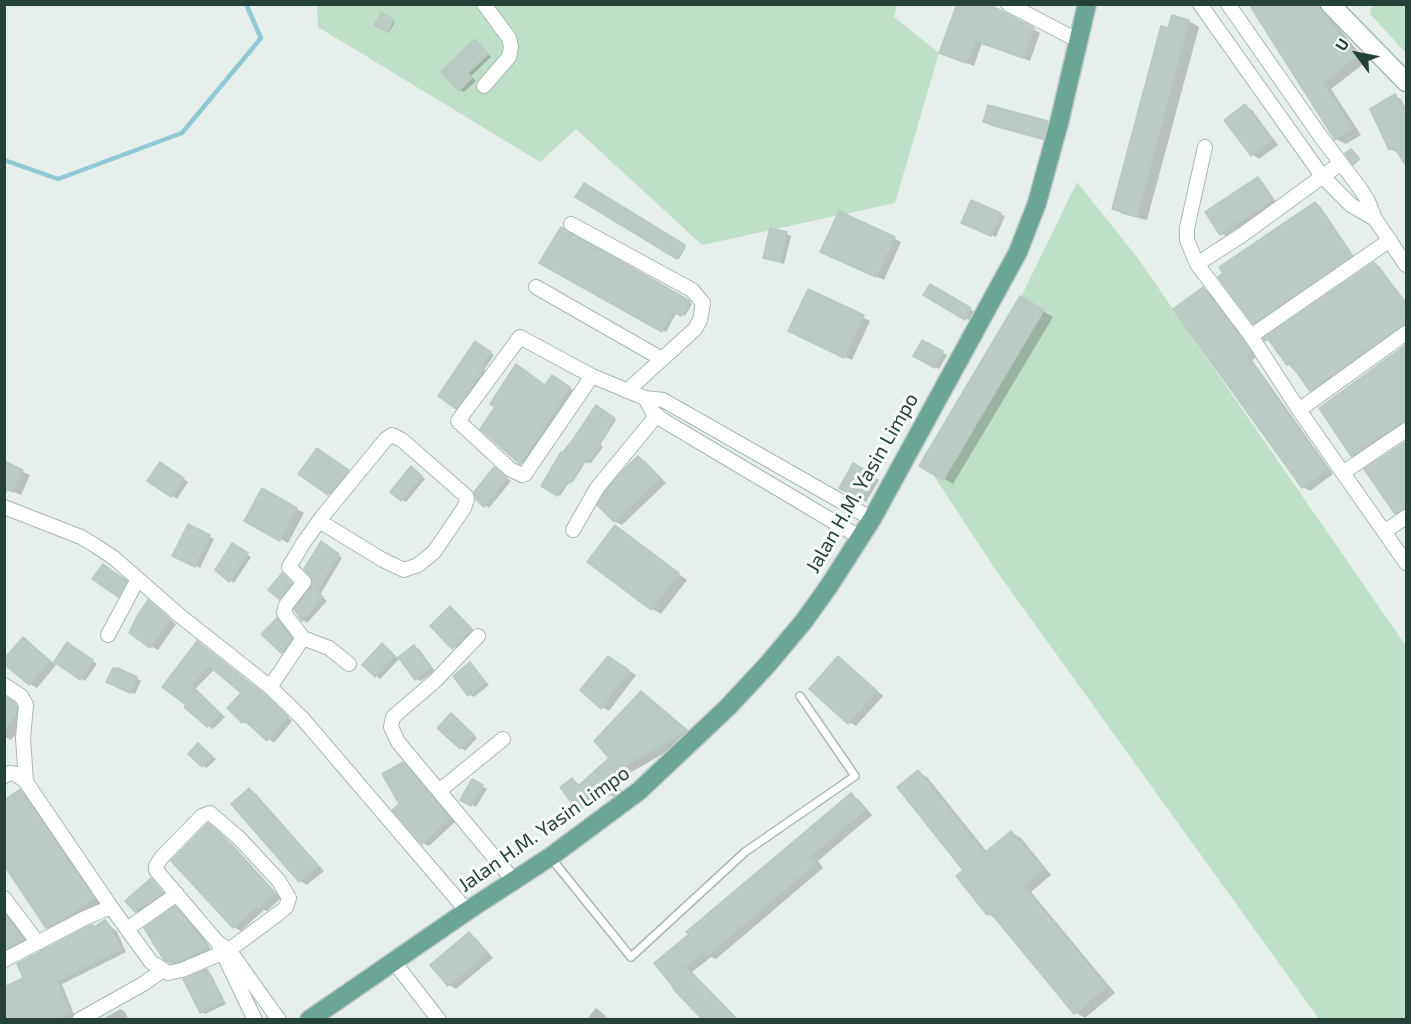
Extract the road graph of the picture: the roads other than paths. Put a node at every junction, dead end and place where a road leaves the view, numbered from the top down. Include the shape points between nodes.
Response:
1 (484, 4) edge
2 (1008, 4) edge
3 (1087, 4) edge
4 (1200, 4) edge
5 (1228, 4) edge
6 (1330, 4) edge
7 (1079, 41) junction
8 (1407, 82) edge
9 (483, 86) dead end
10 (1321, 137) junction
11 (1205, 147) dead end
12 (1303, 150) junction
13 (1341, 163) junction
14 (1322, 176) junction
15 (1375, 219) junction
16 (571, 224) dead end
17 (1389, 240) junction
18 (1197, 264) junction
19 (1407, 265) edge
20 (536, 287) dead end
21 (1407, 333) edge
22 (1251, 336) junction
23 (662, 359) junction
24 (592, 376) junction
25 (627, 391) junction
26 (645, 398) junction
27 (1299, 410) junction
28 (657, 416) junction
29 (1407, 430) edge
30 (1344, 472) junction
31 (4, 507) edge
32 (1407, 517) edge
33 (872, 519) junction
34 (319, 521) junction
35 (573, 530) dead end
36 (1384, 532) junction
37 (861, 537) junction
38 (1407, 563) edge
39 (138, 579) junction
40 (108, 635) dead end
41 (478, 636) dead end
42 (303, 638) junction
43 (349, 664) dead end
44 (4, 685) edge
45 (270, 687) junction
46 (800, 696) dead end
47 (503, 739) dead end
48 (4, 776) edge
49 (27, 782) junction
50 (440, 791) junction
51 (550, 857) junction
52 (514, 881) junction
53 (177, 894) junction
54 (4, 898) edge
55 (111, 907) junction
56 (467, 911) junction
57 (126, 929) junction
58 (38, 943) junction
59 (223, 949) junction
60 (4, 960) edge
61 (394, 962) junction
62 (163, 970) junction
63 (79, 1020) edge
64 (255, 1020) edge
65 (279, 1020) edge
66 (309, 1020) edge
67 (439, 1020) edge

1 - 9 street via 509,38 511,47 509,57
2 - 7 street
3 - 7 main road, Jalan H.M. Yasin Limpo
4 - 12 street
5 - 10 street
6 - 8 street
7 - 33 main road, Jalan H.M. Yasin Limpo via 1026,234
10 - 12 street
10 - 13 street
11 - 18 street via 1187,228 1187,240
12 - 14 street
13 - 14 street
13 - 15 street via 1364,194
14 - 15 street via 1351,205
14 - 18 street
15 - 17 street
16 - 23 street via 698,295 703,312 695,329
17 - 19 street
17 - 22 street
18 - 22 street
20 - 23 street
21 - 27 street
22 - 27 street
23 - 25 street
24 - 24 street via 525,474 510,469 458,421 520,337
24 - 25 street
25 - 26 street
26 - 28 street
26 - 33 street via 663,400
27 - 30 street
28 - 35 street via 597,488
28 - 37 street
29 - 30 street
30 - 36 street
31 - 39 street via 81,537
32 - 36 street
33 - 37 main road, Jalan H.M. Yasin Limpo
34 - 34 street via 404,570 434,552 467,499 392,435
34 - 42 street via 289,567 304,582 284,613
36 - 38 street
37 - 51 main road, Jalan H.M. Yasin Limpo via 804,621 728,707 639,791
39 - 40 street
39 - 45 street
41 - 50 street via 392,719 398,742
42 - 43 street via 323,645
42 - 45 street
44 - 49 street via 21,696 26,705 23,738
45 - 56 street via 302,718
46 - 51 lane via 855,776 745,852 631,957
47 - 50 street
48 - 49 street via 16,774
49 - 55 street
50 - 52 street
51 - 52 main road, Jalan H.M. Yasin Limpo
52 - 56 main road, Jalan H.M. Yasin Limpo
53 - 57 street
53 - 59 street
53 - 59 street via 156,866 202,816 210,813 279,881 289,898 279,913
54 - 58 street
55 - 57 street
55 - 58 street
56 - 61 main road, Jalan H.M. Yasin Limpo
57 - 62 street via 151,962
58 - 60 street
59 - 62 street via 173,973
59 - 64 street
59 - 65 street
61 - 66 main road, Jalan H.M. Yasin Limpo
61 - 67 street
62 - 63 street

